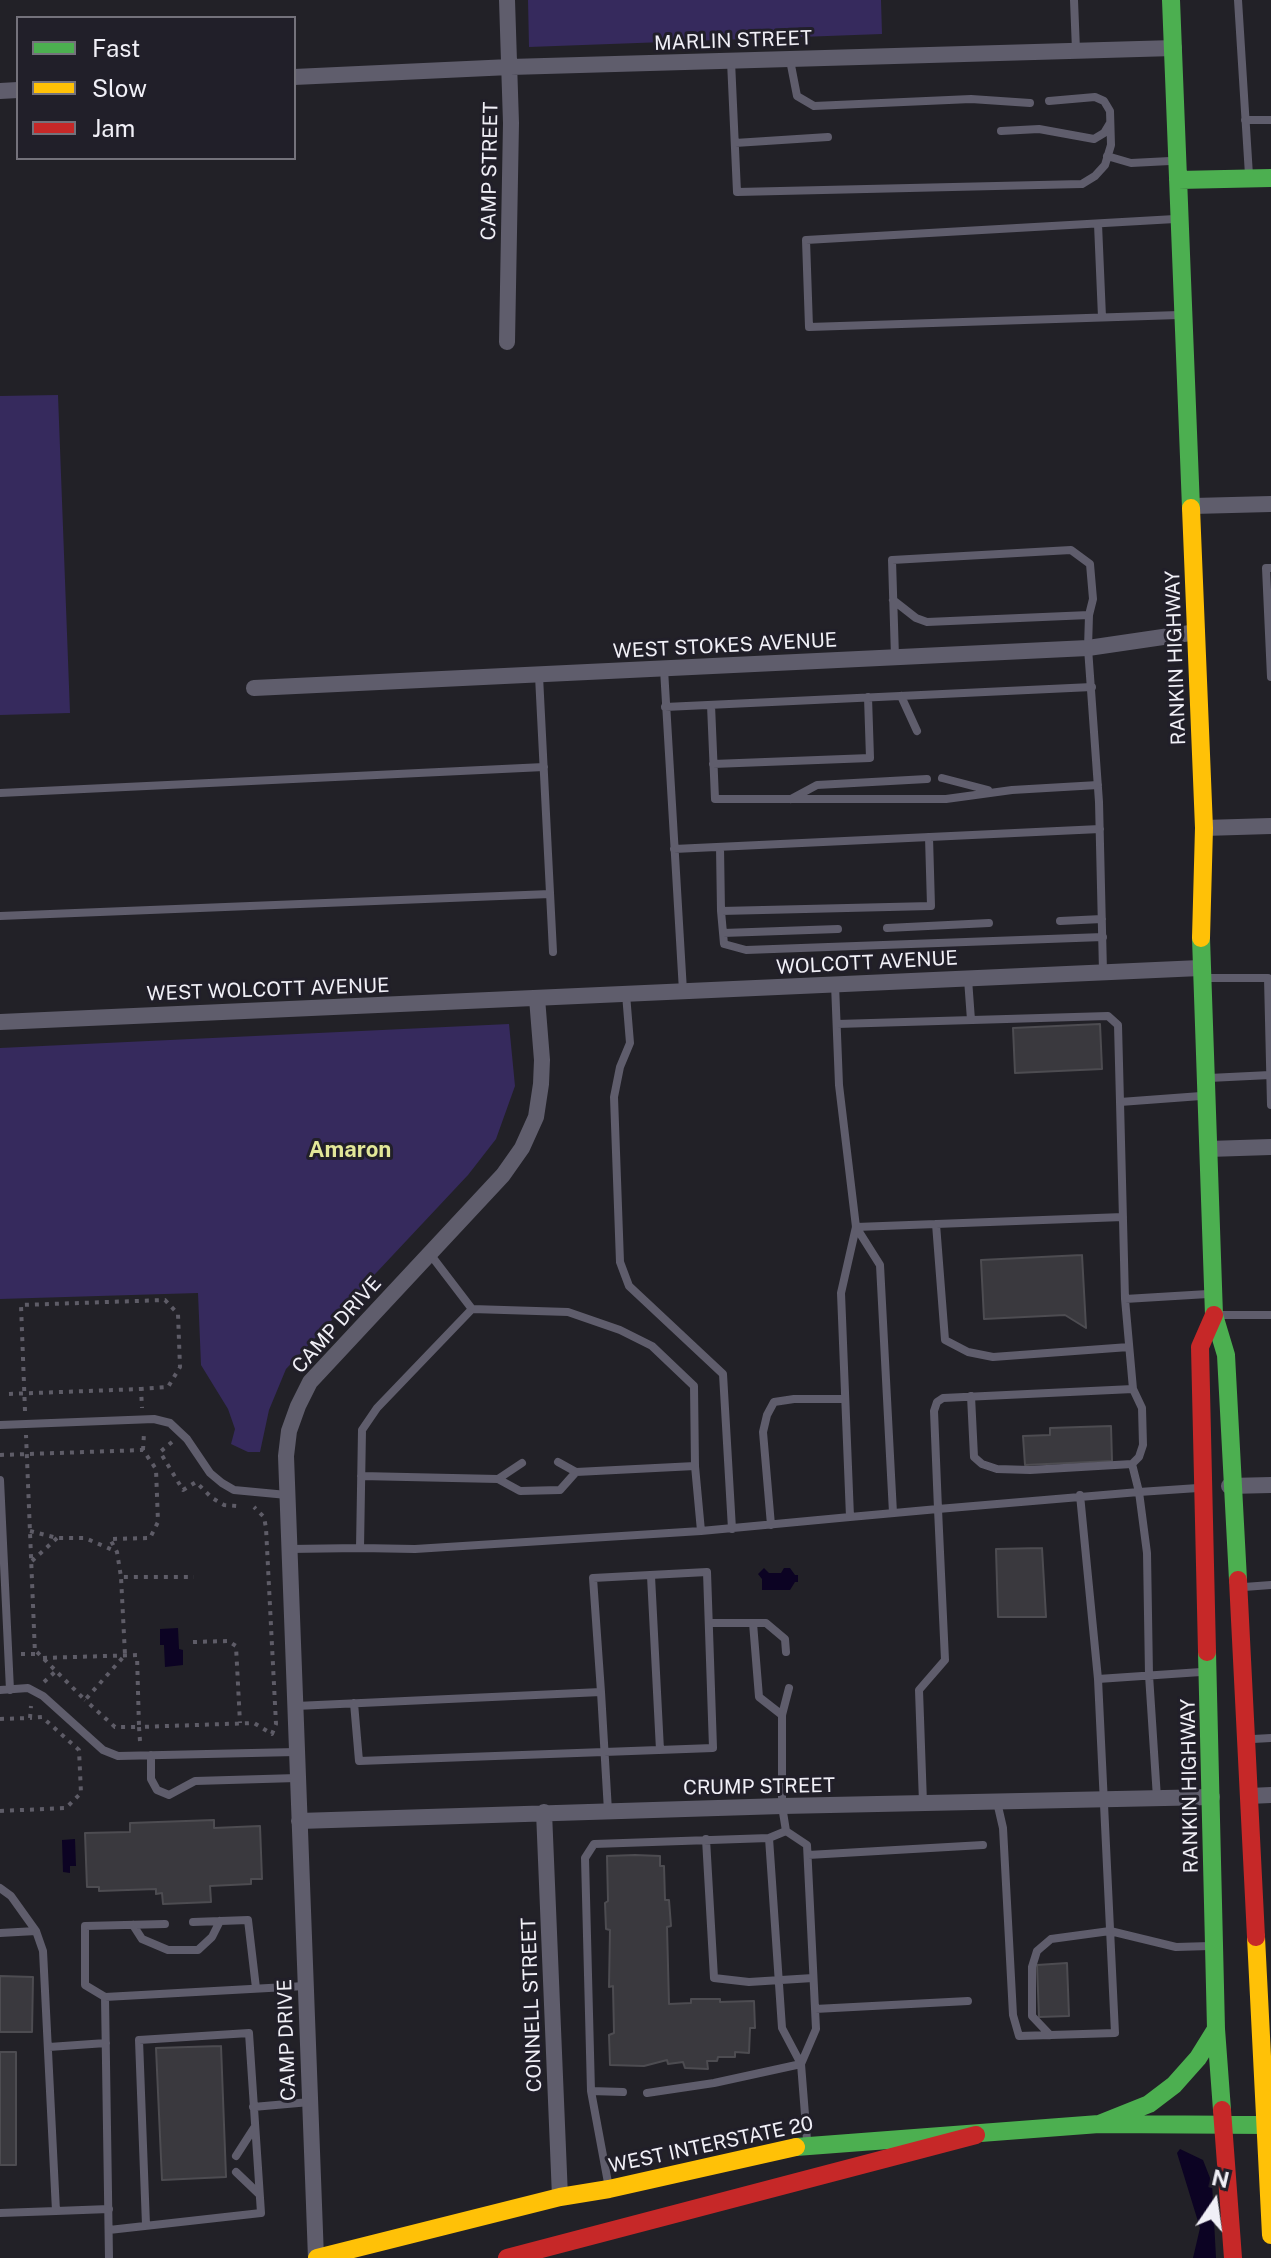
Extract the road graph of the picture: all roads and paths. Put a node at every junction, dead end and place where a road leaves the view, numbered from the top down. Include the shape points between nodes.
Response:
1 (507, 0) edge
2 (1074, 0) edge
3 (1171, 0) edge
4 (1238, 0) edge
5 (1174, 48) junction
6 (1076, 51) junction
7 (789, 59) junction
8 (731, 61) junction
9 (510, 67) junction
10 (296, 77) edge
11 (1049, 101) dead end
12 (1030, 103) dead end
13 (1245, 120) junction
14 (1271, 120) edge
15 (1110, 122) junction
16 (1001, 131) dead end
17 (828, 137) dead end
18 (735, 143) junction
19 (1107, 156) junction
20 (1178, 170) junction
21 (1249, 178) junction
22 (1271, 178) edge
23 (1180, 219) junction
24 (1098, 224) junction
25 (1184, 314) junction
26 (1102, 317) junction
27 (507, 342) dead end
28 (1271, 504) edge
29 (1193, 506) junction
30 (1271, 568) edge
31 (893, 600) junction
32 (1089, 615) junction
33 (1197, 632) junction
34 (1088, 648) junction
35 (895, 657) junction
36 (664, 669) junction
37 (539, 676) junction
38 (1271, 677) edge
39 (1092, 687) junction
40 (254, 688) dead end
41 (901, 696) junction
42 (868, 697) junction
43 (711, 705) junction
44 (665, 707) junction
45 (917, 731) dead end
46 (713, 764) junction
47 (544, 767) junction
48 (942, 778) dead end
49 (927, 779) dead end
50 (1098, 785) junction
51 (995, 792) junction
52 (0, 793) edge
53 (790, 799) junction
54 (1271, 826) edge
55 (1204, 828) junction
56 (1100, 829) junction
57 (929, 837) junction
58 (720, 847) junction
59 (674, 849) junction
60 (550, 894) junction
61 (721, 911) junction
62 (0, 916) edge
63 (1102, 919) junction
64 (1060, 921) dead end
65 (989, 923) dead end
66 (887, 928) dead end
67 (838, 929) dead end
68 (723, 933) junction
69 (1103, 937) junction
70 (553, 952) dead end
71 (1103, 972) junction
72 (1200, 973) junction
73 (968, 978) junction
74 (835, 984) junction
75 (683, 991) junction
76 (625, 994) junction
77 (537, 998) junction
78 (971, 1020) junction
79 (0, 1022) edge
80 (837, 1024) junction
81 (1270, 1075) edge
82 (1205, 1087) junction
83 (1120, 1102) junction
84 (1271, 1105) edge
85 (1271, 1147) edge
86 (1208, 1149) junction
87 (1123, 1217) junction
88 (936, 1224) junction
89 (856, 1227) junction
90 (429, 1253) junction
91 (1213, 1293) junction
92 (1125, 1299) junction
93 (472, 1309) junction
94 (1214, 1315) junction
95 (1271, 1315) edge
96 (1129, 1347) junction
97 (141, 1389) junction
98 (1133, 1389) junction
99 (9, 1394) dead end
100 (24, 1394) junction
101 (971, 1396) junction
102 (845, 1399) junction
103 (143, 1419) junction
104 (26, 1424) junction
105 (0, 1425) edge
106 (157, 1432) dead end
107 (165, 1436) dead end
108 (143, 1450) junction
109 (27, 1454) junction
110 (0, 1455) edge
111 (558, 1462) dead end
112 (522, 1463) dead end
113 (1132, 1464) junction
114 (695, 1466) junction
115 (576, 1472) junction
116 (361, 1476) junction
117 (498, 1479) junction
118 (0, 1480) edge
119 (1271, 1485) edge
120 (1232, 1486) junction
121 (1205, 1488) junction
122 (1139, 1492) junction
123 (287, 1495) junction
124 (1080, 1495) junction
125 (239, 1506) dead end
126 (250, 1506) dead end
127 (938, 1509) junction
128 (893, 1513) junction
129 (850, 1517) junction
130 (771, 1525) junction
131 (732, 1529) junction
132 (30, 1531) junction
133 (701, 1531) junction
134 (57, 1538) junction
135 (360, 1548) junction
136 (289, 1549) junction
137 (117, 1552) junction
138 (32, 1562) junction
139 (651, 1576) junction
140 (121, 1577) junction
141 (194, 1577) dead end
142 (1271, 1585) edge
143 (1237, 1587) junction
144 (709, 1623) junction
145 (753, 1623) junction
146 (1208, 1623) junction
147 (193, 1642) dead end
148 (35, 1650) junction
149 (786, 1652) dead end
150 (21, 1654) dead end
151 (125, 1655) junction
152 (43, 1658) junction
153 (56, 1671) junction
154 (1209, 1672) junction
155 (1149, 1675) junction
156 (1098, 1679) junction
157 (44, 1682) dead end
158 (789, 1688) dead end
159 (5, 1690) edge
160 (601, 1692) junction
161 (85, 1700) junction
162 (354, 1703) junction
163 (31, 1706) dead end
164 (295, 1706) junction
165 (782, 1715) junction
166 (30, 1718) junction
167 (0, 1719) edge
168 (240, 1723) junction
169 (139, 1727) junction
170 (1271, 1738) edge
171 (1244, 1739) junction
172 (660, 1750) junction
173 (296, 1752) junction
174 (605, 1753) junction
175 (151, 1755) junction
176 (297, 1778) junction
177 (1271, 1795) edge
178 (1249, 1796) junction
179 (1212, 1797) junction
180 (1157, 1798) junction
181 (1105, 1799) junction
182 (997, 1802) junction
183 (923, 1803) junction
184 (782, 1806) junction
185 (0, 1811) edge
186 (608, 1811) junction
187 (544, 1812) junction
188 (303, 1821) junction
189 (786, 1831) junction
190 (769, 1838) junction
191 (706, 1839) junction
192 (983, 1845) dead end
193 (808, 1855) junction
194 (0, 1888) edge
195 (220, 1921) junction
196 (193, 1922) dead end
197 (165, 1924) dead end
198 (133, 1925) junction
199 (36, 1931) junction
200 (1110, 1931) junction
201 (0, 1933) edge
202 (1215, 1946) junction
203 (1258, 1964) junction
204 (813, 1978) junction
205 (779, 1981) junction
206 (305, 1986) junction
207 (256, 1988) junction
208 (105, 1997) junction
209 (968, 2001) dead end
210 (815, 2009) junction
211 (1261, 2011) junction
212 (1216, 2029) junction
213 (1050, 2035) junction
214 (1271, 2039) edge
215 (106, 2043) junction
216 (49, 2047) junction
217 (801, 2064) junction
218 (591, 2091) junction
219 (623, 2092) dead end
220 (647, 2093) dead end
221 (310, 2102) junction
222 (253, 2107) junction
223 (1099, 2124) junction
224 (1224, 2125) junction
225 (1268, 2125) edge
226 (254, 2128) junction
227 (976, 2135) junction
228 (807, 2144) junction
229 (236, 2156) dead end
230 (236, 2172) dead end
231 (609, 2189) junction
232 (259, 2195) junction
233 (560, 2197) junction
234 (109, 2209) junction
235 (56, 2211) junction
236 (0, 2213) edge
237 (146, 2225) junction
238 (109, 2230) junction
239 (1271, 2235) edge
240 (109, 2258) edge
241 (316, 2258) edge
242 (507, 2258) edge
243 (1233, 2258) edge

1 - 9 street, CAMP STREET
2 - 6 lane
3 - 5 main road, RANKIN HIGHWAY
4 - 13 lane
5 - 6 street, MARLIN STREET
5 - 20 main road, RANKIN HIGHWAY
6 - 7 street, MARLIN STREET
7 - 8 street, MARLIN STREET
7 - 12 lane via 797,96 814,106 971,99
8 - 9 street, MARLIN STREET
8 - 18 lane
9 - 10 street, MARLIN STREET
9 - 27 street, CAMP STREET
11 - 15 lane via 1095,97 1104,101
13 - 14 lane
13 - 21 lane
15 - 16 lane via 1094,139 1039,129
15 - 19 lane
17 - 18 lane
18 - 19 lane via 737,192 1082,184 1105,165
19 - 20 lane
20 - 21 main road
20 - 23 main road, RANKIN HIGHWAY
21 - 22 main road
23 - 24 lane
23 - 25 main road, RANKIN HIGHWAY
24 - 26 lane
24 - 26 lane via 806,240 809,327
25 - 26 lane
25 - 29 main road, RANKIN HIGHWAY
28 - 29 street
29 - 33 main road, RANKIN HIGHWAY
30 - 38 lane via 1266,568
31 - 32 lane via 927,622
31 - 32 lane via 892,560 1071,550 1090,564
31 - 35 lane
32 - 34 lane
33 - 34 street, WEST STOKES AVENUE
33 - 55 main road, RANKIN HIGHWAY
34 - 35 street, WEST STOKES AVENUE
34 - 39 lane
35 - 36 street, WEST STOKES AVENUE
36 - 37 street, WEST STOKES AVENUE
36 - 44 lane
37 - 40 street, WEST STOKES AVENUE
37 - 47 lane
39 - 41 lane
39 - 50 lane
41 - 42 lane
41 - 45 lane
42 - 43 lane
42 - 46 lane via 870,758
43 - 44 lane
43 - 46 lane
44 - 59 lane
46 - 53 lane via 715,799
47 - 52 lane
47 - 60 lane
48 - 51 lane
49 - 53 lane via 817,785
50 - 51 lane
50 - 56 lane
51 - 53 lane via 946,799
54 - 55 street
55 - 72 main road, RANKIN HIGHWAY
56 - 57 lane
56 - 63 lane
57 - 58 lane
57 - 61 lane via 931,906
58 - 59 lane
58 - 61 lane
59 - 75 lane
60 - 62 lane
60 - 70 lane
61 - 68 lane
63 - 64 lane
63 - 69 lane
65 - 66 lane
67 - 68 lane
68 - 69 lane via 724,944 746,950
69 - 71 lane
71 - 72 street, WOLCOTT AVENUE
71 - 73 street, WOLCOTT AVENUE
72 - 81 lane via 1268,978
72 - 82 main road, RANKIN HIGHWAY
73 - 74 street, WOLCOTT AVENUE
73 - 78 lane
74 - 75 street, WOLCOTT AVENUE
74 - 80 lane
75 - 76 street, WOLCOTT AVENUE
76 - 77 street, WOLCOTT AVENUE
76 - 131 lane via 630,1043 614,1097 620,1262 629,1286 723,1374
77 - 79 street, WEST WOLCOTT AVENUE
77 - 90 street, CAMP DRIVE via 542,1060 536,1117 503,1175
78 - 80 lane
78 - 83 lane via 1108,1016 1118,1025
80 - 89 lane
81 - 82 lane
81 - 84 lane
82 - 83 lane
82 - 86 main road, RANKIN HIGHWAY
83 - 87 lane
85 - 86 street
86 - 91 main road, RANKIN HIGHWAY
87 - 88 lane
87 - 92 lane
88 - 89 lane
88 - 96 lane via 945,1340 993,1357
89 - 102 lane via 841,1293
89 - 128 lane via 880,1265
90 - 93 lane
90 - 123 street, CAMP DRIVE via 310,1382 289,1431
91 - 92 lane
91 - 94 main road, RANKIN HIGHWAY
92 - 96 lane
93 - 114 lane via 568,1312 652,1346 694,1386
93 - 116 lane via 362,1430
94 - 95 lane
94 - 120 main road, RANKIN HIGHWAY via 1226,1355
94 - 121 main road, RANKIN HIGHWAY via 1200,1347
96 - 98 lane
97 - 100 path
97 - 100 path via 168,1387 180,1367 178,1314 165,1300 21,1305
97 - 103 path
98 - 101 lane
98 - 113 lane via 1142,1408 1143,1445
99 - 100 path
100 - 104 path
101 - 113 lane via 974,1457 982,1464 1030,1470
101 - 127 lane via 943,1398 934,1411
102 - 129 lane
102 - 130 lane via 774,1402 763,1432
103 - 104 lane
103 - 123 lane via 170,1423 210,1473 234,1490
104 - 105 lane
104 - 109 path
106 - 108 path via 144,1432
107 - 125 path via 173,1443 160,1452 183,1490 196,1482 224,1505
108 - 109 path
108 - 137 path via 156,1469 158,1522 150,1538 110,1539
109 - 110 path
109 - 132 path
111 - 115 lane
112 - 117 lane
113 - 122 lane
114 - 115 lane
114 - 133 lane
115 - 117 lane via 560,1490 520,1491
116 - 117 lane
116 - 135 lane
118 - 159 lane
119 - 120 street
120 - 121 street
120 - 143 main road, RANKIN HIGHWAY
121 - 122 lane
121 - 146 main road, RANKIN HIGHWAY
122 - 124 lane
122 - 155 lane via 1147,1553
123 - 136 street, CAMP DRIVE
124 - 127 lane
124 - 156 lane
126 - 168 path via 261,1511 266,1528 276,1724 272,1734 254,1723
127 - 128 lane
127 - 183 lane via 945,1660 919,1690
128 - 129 lane
129 - 130 lane
130 - 131 lane
131 - 133 lane
132 - 134 path
132 - 138 path
133 - 135 lane
134 - 137 path via 85,1538
134 - 138 path
135 - 136 lane
136 - 164 street, CAMP DRIVE
137 - 140 path
138 - 148 path
139 - 144 lane via 707,1572
139 - 160 lane via 593,1578
139 - 172 lane
140 - 141 path
140 - 151 path
142 - 143 lane
143 - 171 main road, RANKIN HIGHWAY
144 - 145 lane
144 - 172 lane via 713,1748
145 - 149 lane via 766,1623 785,1639
145 - 165 lane via 759,1697
146 - 154 main road, RANKIN HIGHWAY
146 - 178 main road via 1228,1652 1235,1776
147 - 168 path via 228,1641 236,1646
148 - 150 path
148 - 152 path
151 - 152 path
151 - 161 path
151 - 169 path via 137,1655
152 - 153 path
153 - 157 path
153 - 161 path
154 - 155 lane
154 - 179 main road, RANKIN HIGHWAY
155 - 156 lane
155 - 180 lane
156 - 181 lane
158 - 165 lane
159 - 175 lane via 28,1688 43,1696 103,1750 118,1756
160 - 162 lane
160 - 174 lane
161 - 169 path via 115,1727
162 - 164 lane
162 - 174 lane via 359,1761
163 - 166 path
164 - 173 street, CAMP DRIVE
165 - 184 lane
166 - 167 path
166 - 185 path via 42,1717 79,1750 81,1793 66,1808
168 - 169 path
170 - 171 lane
171 - 178 main road, RANKIN HIGHWAY
172 - 174 lane
173 - 175 lane
173 - 176 street, CAMP DRIVE
174 - 186 lane
175 - 176 lane via 151,1779 157,1790 169,1795 195,1781
176 - 188 street, CAMP DRIVE
177 - 178 street
178 - 203 main road, RANKIN HIGHWAY via 1258,1884
179 - 180 street, CRUMP STREET
179 - 202 main road, RANKIN HIGHWAY
179 - 203 main road via 1240,1831 1246,1937
180 - 181 street, CRUMP STREET
181 - 182 street, CRUMP STREET
181 - 200 lane
182 - 183 street, CRUMP STREET
182 - 213 lane via 1003,1828 1013,2015 1019,2036
183 - 184 street, CRUMP STREET
184 - 186 street, CRUMP STREET
184 - 189 lane
186 - 187 street, CRUMP STREET
187 - 188 street, CRUMP STREET
187 - 233 street, CONNELL STREET
188 - 206 street, CAMP DRIVE
189 - 190 lane
189 - 193 lane via 807,1845
190 - 191 lane
190 - 205 lane
191 - 205 lane via 714,1978
191 - 218 lane via 594,1844 585,1858
192 - 193 lane
193 - 204 lane
194 - 199 lane
195 - 196 lane
195 - 198 lane via 198,1950 168,1950 142,1939
195 - 207 lane via 248,1920
197 - 198 lane
198 - 208 lane via 85,1926 85,1985
199 - 201 lane
199 - 216 lane via 43,1951
200 - 202 lane via 1176,1947
200 - 213 lane via 1115,2033
200 - 213 lane via 1051,1939 1037,1951 1032,2016
202 - 212 main road, RANKIN HIGHWAY
203 - 211 main road, RANKIN HIGHWAY
204 - 205 lane
204 - 210 lane
205 - 217 lane via 782,2028
206 - 207 lane
206 - 221 street, CAMP DRIVE
207 - 208 lane
208 - 215 lane
209 - 210 lane
210 - 217 lane via 816,2029
211 - 214 main road
211 - 225 main road, RANKIN HIGHWAY
212 - 223 main road via 1174,2085 1149,2104
212 - 224 main road, RANKIN HIGHWAY
215 - 216 lane
215 - 234 lane
216 - 235 lane
217 - 220 lane
217 - 228 lane
218 - 219 lane
218 - 231 lane
221 - 222 lane
221 - 241 street, CAMP DRIVE
222 - 226 lane
222 - 237 lane via 249,2033 139,2040
223 - 224 main road, WEST INTERSTATE 20
223 - 227 main road, WEST INTERSTATE 20
224 - 225 main road, WEST INTERSTATE 20
224 - 243 main road, RANKIN HIGHWAY
225 - 239 main road, RANKIN HIGHWAY
226 - 229 lane
226 - 232 lane
227 - 228 main road, WEST INTERSTATE 20
227 - 242 main road
228 - 231 main road, WEST INTERSTATE 20
230 - 232 lane
231 - 233 main road, WEST INTERSTATE 20
232 - 237 lane via 261,2213
233 - 241 main road, WEST INTERSTATE 20
234 - 235 lane
234 - 238 lane
235 - 236 lane
237 - 238 lane
238 - 240 lane

